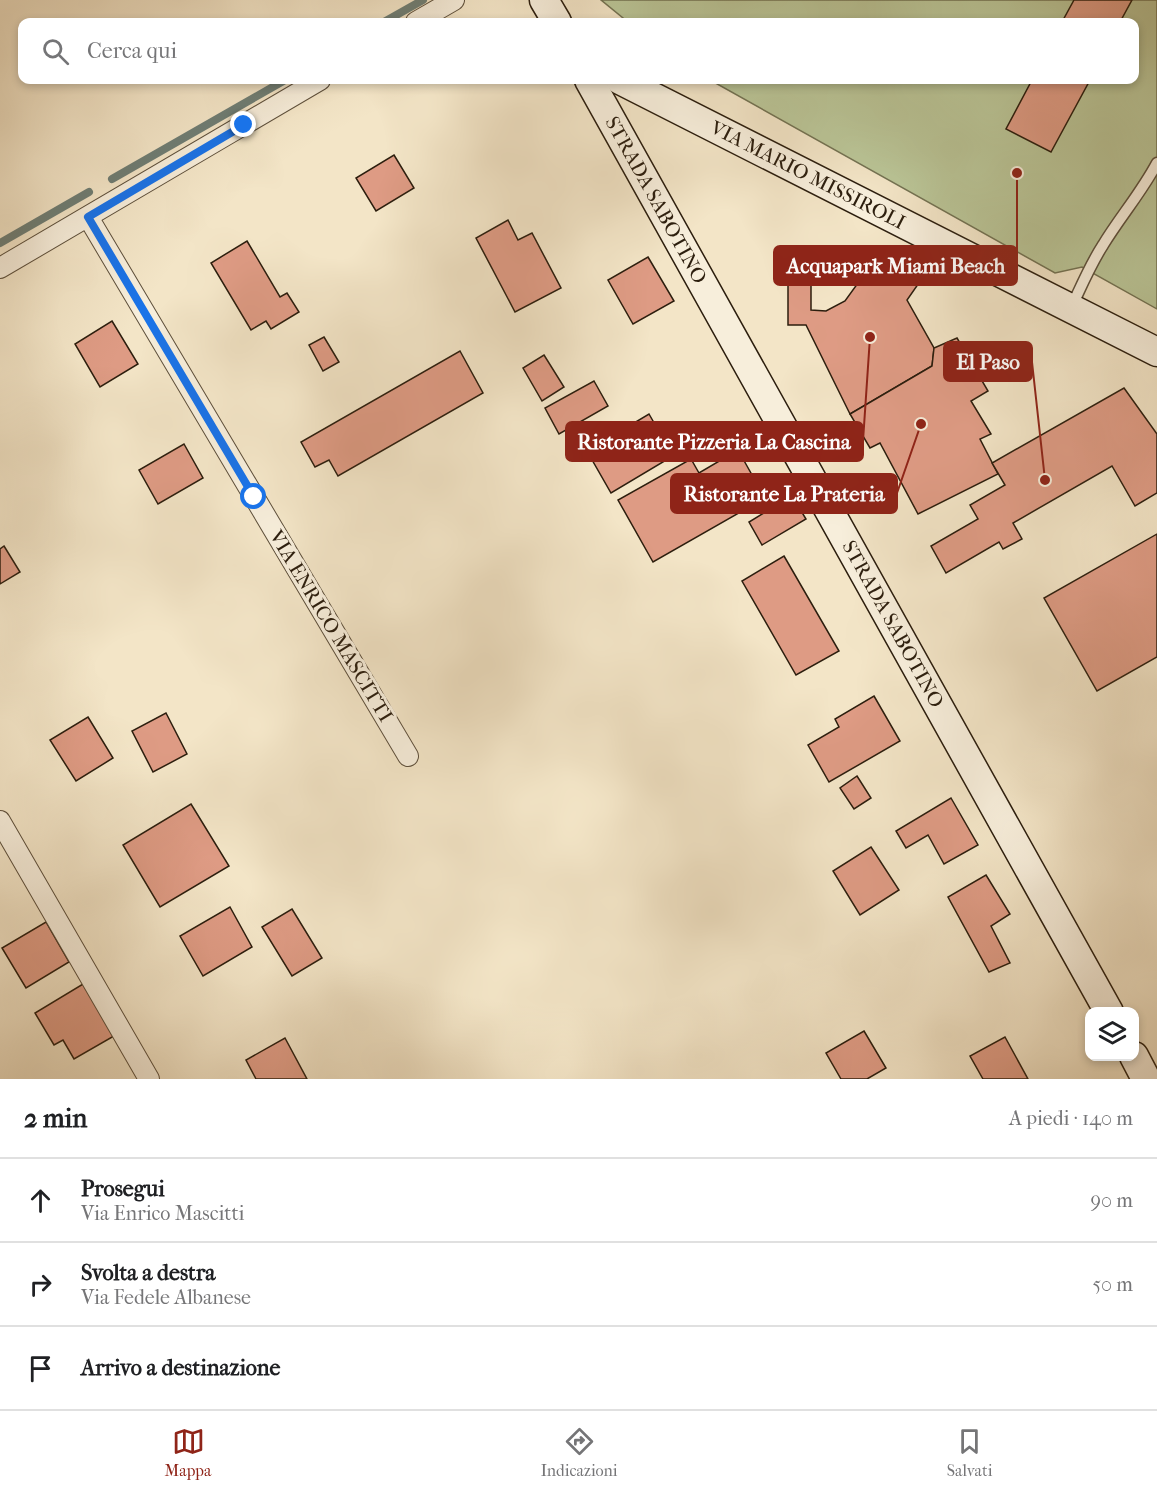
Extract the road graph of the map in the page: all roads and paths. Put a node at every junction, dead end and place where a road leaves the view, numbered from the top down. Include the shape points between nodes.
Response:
1 (454, 0) edge
2 (544, 0) edge
3 (423, 18) edge
4 (555, 18) edge
5 (313, 84) edge
6 (591, 84) edge
7 (628, 84) edge
8 (1157, 163) edge
9 (88, 217) junction
10 (0, 268) edge
11 (1071, 309) junction
12 (1157, 352) edge
13 (408, 756) dead end
14 (0, 821) edge
15 (1107, 1007) edge
16 (1137, 1061) edge
17 (149, 1079) edge
18 (1146, 1079) edge

1 - 3 street
2 - 4 street
5 - 9 street
6 - 15 street, STRADA SABOTINO
7 - 11 street, VIA MARIO MISSIROLI
8 - 11 lane via 1094,261
9 - 10 street
9 - 13 street, VIA ENRICO MASCITTI
11 - 12 street, VIA MARIO MISSIROLI
14 - 17 street
16 - 18 street

